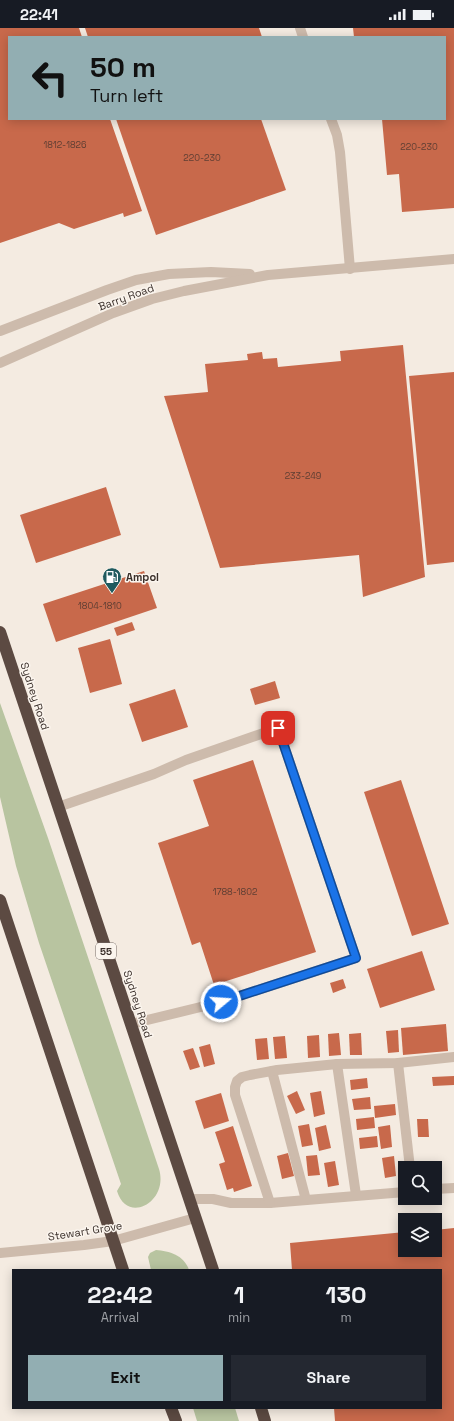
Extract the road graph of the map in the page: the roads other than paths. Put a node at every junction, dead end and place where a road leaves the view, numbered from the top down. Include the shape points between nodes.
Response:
1 (331, 120) edge
2 (454, 259) edge
3 (350, 269) junction
4 (268, 275) junction
5 (0, 331) edge
6 (0, 363) edge
7 (0, 632) edge
8 (58, 807) junction
9 (0, 900) edge
10 (131, 1024) junction
11 (454, 1057) edge
12 (398, 1063) junction
13 (337, 1064) junction
14 (272, 1071) junction
15 (409, 1161) edge
16 (454, 1188) edge
17 (442, 1189) edge
18 (398, 1192) edge
19 (356, 1195) junction
20 (189, 1199) junction
21 (306, 1200) junction
22 (270, 1203) junction
23 (195, 1218) junction
24 (113, 1241) junction
25 (0, 1253) edge
26 (123, 1269) edge
27 (213, 1269) edge
28 (171, 1409) edge
29 (261, 1409) edge
30 (176, 1421) edge
31 (265, 1421) edge

1 - 3 street via 340,152
2 - 3 street, Barry Road
3 - 4 street, Barry Road
4 - 5 street, Barry Road via 211,272 168,274 136,280
4 - 6 street, Barry Road via 152,299 113,313
7 - 8 highway, Sydney Road / 55
8 - 10 highway, Sydney Road / 55
8 - 10 street via 278,728 356,958 221,1002
9 - 24 highway
10 - 20 highway, Sydney Road / 55
11 - 12 street
12 - 13 street
12 - 15 street
13 - 14 street
13 - 19 street
14 - 21 street
14 - 22 street via 242,1077 235,1087 235,1095
16 - 17 street
18 - 19 street
19 - 21 street
20 - 22 street
20 - 23 highway, Sydney Road / 55
21 - 22 street
23 - 24 street, Stewart Grove
23 - 27 highway, Sydney Road / 55
24 - 25 street, Stewart Grove
24 - 26 highway
28 - 30 highway
29 - 31 highway

